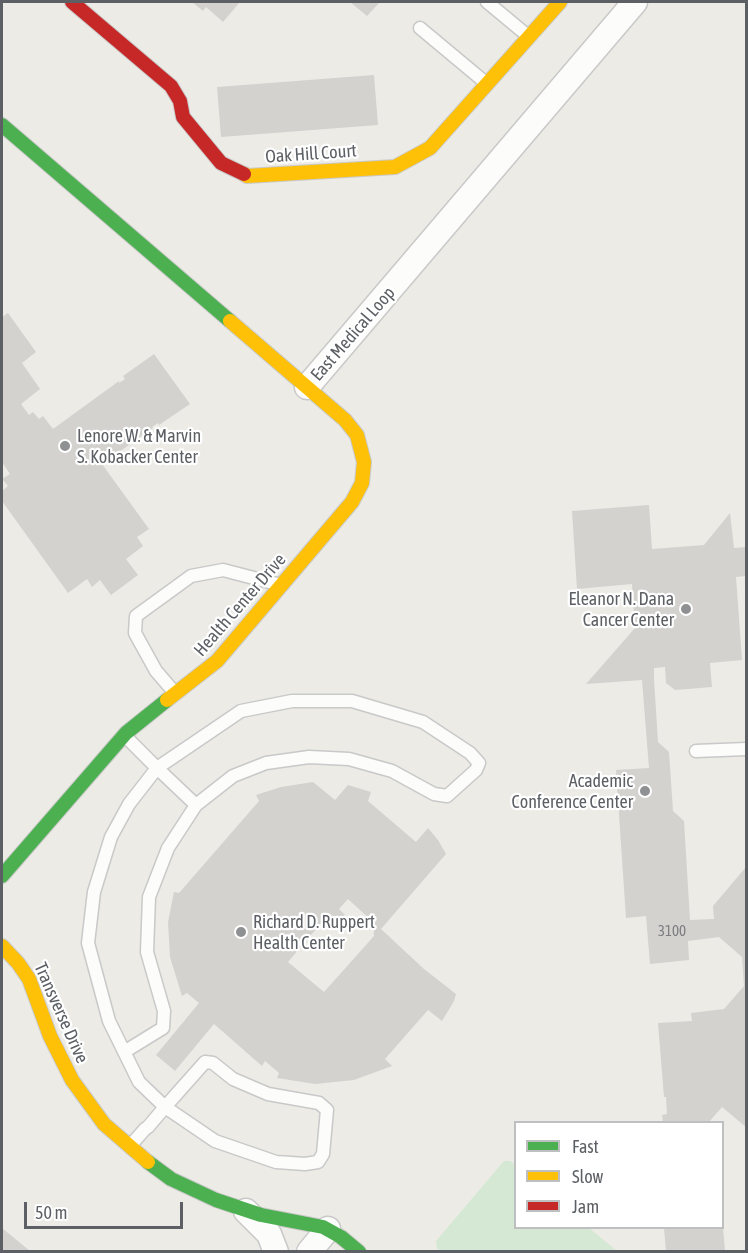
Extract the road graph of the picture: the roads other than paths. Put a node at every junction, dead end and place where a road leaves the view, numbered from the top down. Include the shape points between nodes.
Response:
1 (72, 2) edge
2 (487, 2) edge
3 (560, 2) edge
4 (635, 2) edge
5 (420, 28) dead end
6 (529, 37) junction
7 (487, 84) junction
8 (2, 125) edge
9 (307, 387) junction
10 (281, 586) junction
11 (175, 694) junction
12 (124, 735) junction
13 (747, 749) edge
14 (696, 751) dead end
15 (157, 768) junction
16 (196, 804) junction
17 (2, 876) edge
18 (2, 946) edge
19 (124, 1052) junction
20 (165, 1107) junction
21 (129, 1148) junction
22 (246, 1211) junction
23 (328, 1229) junction
24 (276, 1251) edge
25 (309, 1251) edge
26 (358, 1251) edge

1 - 7 street, Oak Hill Court via 171,86 183,117 221,163 247,177 395,167 430,148
2 - 6 lane
3 - 6 street, Oak Hill Court
4 - 9 street, East Medical Loop
5 - 7 lane
6 - 7 street, Oak Hill Court
8 - 9 street, East Medical Loop
9 - 10 street, Health Center Drive via 357,435 363,456 363,478 348,508
10 - 11 street, Health Center Drive via 217,661
10 - 11 lane via 223,570 191,576 136,616 135,633 156,671
11 - 12 street, Health Center Drive
12 - 15 lane
12 - 17 street, Health Center Drive
13 - 14 lane
15 - 16 lane
15 - 16 lane via 241,711 292,701 352,701 426,723 470,753 478,763 476,770 447,796 434,794 392,771 349,759 309,757 266,763 233,776
15 - 19 lane via 129,804 111,837 94,892 89,933 88,943 109,1021
16 - 19 lane via 168,848 149,897 147,952 164,1011 163,1028
18 - 21 street, Transverse Drive via 29,979 50,1036 72,1080 104,1124
19 - 20 lane via 139,1082
20 - 20 lane via 215,1141 276,1162 318,1162 324,1154 327,1110 319,1103 268,1094 234,1079 213,1063 205,1062
20 - 21 lane
21 - 22 street, Transverse Drive via 171,1179
22 - 23 street, Transverse Drive
22 - 24 street via 269,1234
23 - 25 street
23 - 26 street, Transverse Drive

